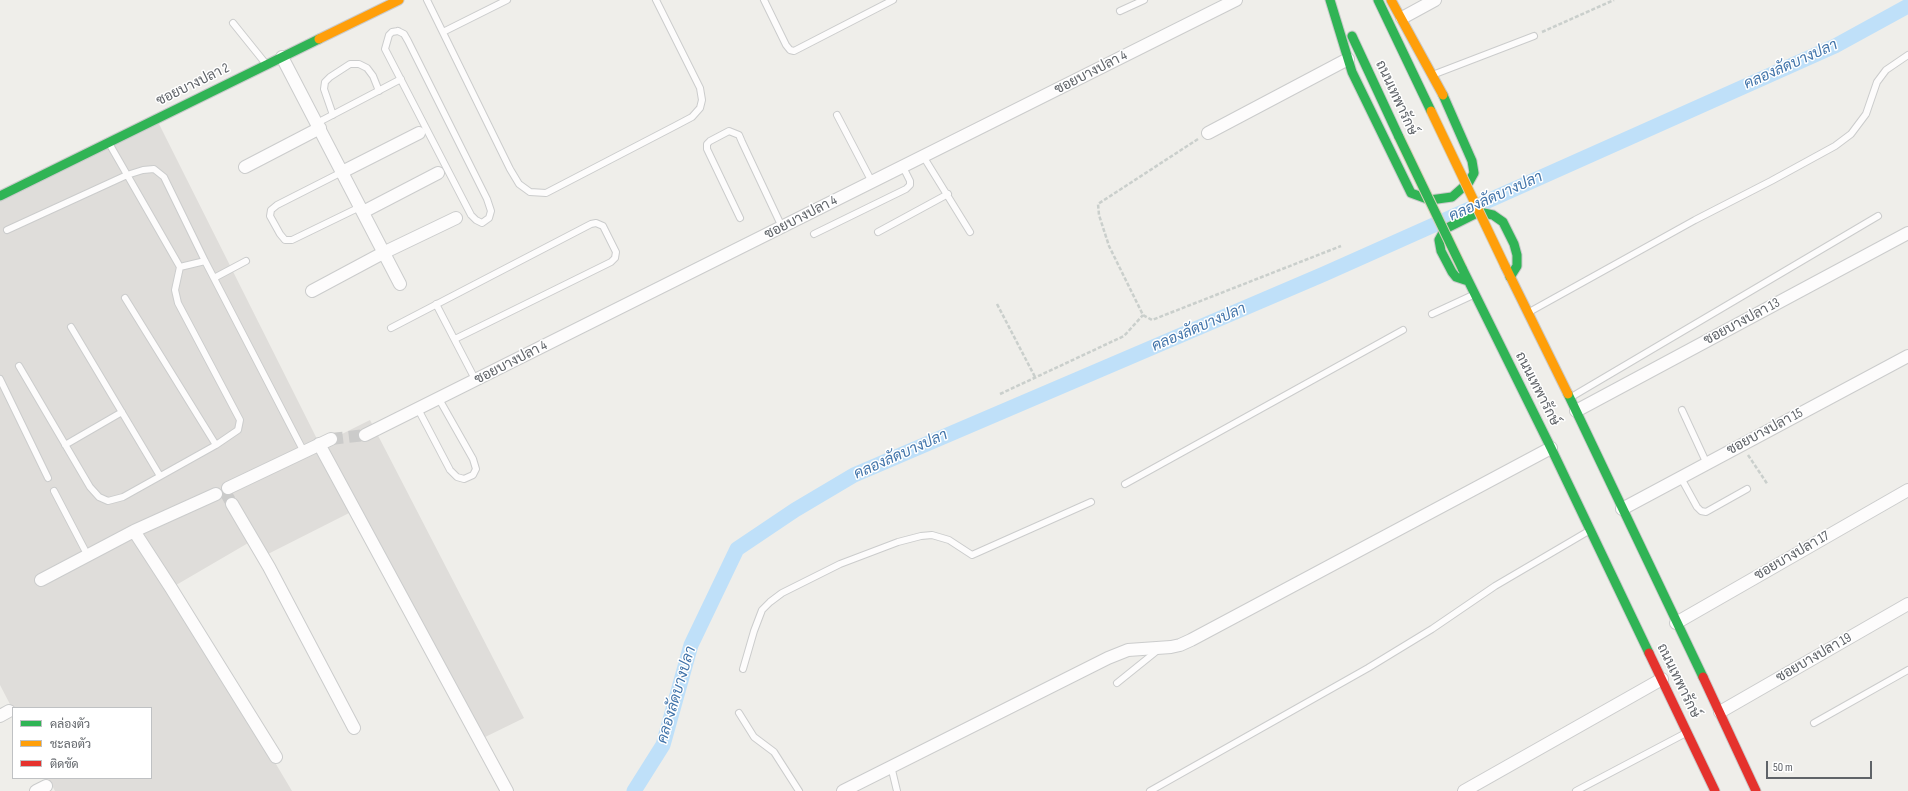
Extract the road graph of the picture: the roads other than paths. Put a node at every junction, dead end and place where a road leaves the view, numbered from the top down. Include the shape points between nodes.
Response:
1 (399, 0) edge
2 (428, 0) edge
3 (507, 0) edge
4 (656, 0) edge
5 (764, 0) edge
6 (1144, 0) edge
7 (1236, 0) edge
8 (1330, 0) edge
9 (1335, 0) edge
10 (1378, 0) edge
11 (1391, 0) edge
12 (1435, 0) edge
13 (889, 1) edge
14 (1120, 11) dead end
15 (1402, 18) junction
16 (233, 23) dead end
17 (443, 32) junction
18 (1534, 36) road end
19 (1908, 55) edge
20 (282, 57) junction
21 (1348, 59) junction
22 (266, 65) junction
23 (1434, 75) junction
24 (401, 79) junction
25 (379, 91) junction
26 (333, 115) junction
27 (837, 115) dead end
28 (318, 126) junction
29 (419, 133) dead end
30 (1208, 133) road end
31 (108, 142) junction
32 (923, 156) junction
33 (245, 167) dead end
34 (903, 167) junction
35 (342, 172) junction
36 (438, 173) dead end
37 (127, 175) junction
38 (872, 182) junction
39 (948, 194) junction
40 (0, 196) edge
41 (362, 210) junction
42 (1878, 216) dead end
43 (456, 218) dead end
44 (740, 218) dead end
45 (782, 227) junction
46 (7, 230) dead end
47 (878, 232) dead end
48 (970, 232) dead end
49 (1908, 232) edge
50 (814, 234) dead end
51 (383, 253) junction
52 (205, 261) junction
53 (246, 261) dead end
54 (180, 267) junction
55 (1510, 277) junction
56 (214, 278) junction
57 (1468, 281) junction
58 (400, 284) dead end
59 (312, 291) dead end
60 (1474, 294) junction
61 (125, 298) dead end
62 (436, 304) junction
63 (1527, 313) junction
64 (1432, 314) dead end
65 (71, 327) dead end
66 (390, 328) dead end
67 (1403, 330) dead end
68 (455, 339) junction
69 (1908, 356) edge
70 (19, 366) dead end
71 (0, 380) edge
72 (476, 381) junction
73 (1570, 398) junction
74 (439, 399) junction
75 (418, 409) junction
76 (1682, 410) dead end
77 (1576, 411) junction
78 (122, 412) junction
79 (366, 435) tunnel mouth
80 (331, 440) tunnel mouth
81 (319, 444) junction
82 (216, 445) junction
83 (65, 446) junction
84 (1551, 448) junction
85 (304, 452) junction
86 (1707, 464) junction
87 (160, 476) junction
88 (48, 478) dead end
89 (1681, 478) junction
90 (1125, 484) dead end
91 (228, 488) dead end
92 (1747, 489) dead end
93 (1908, 490) edge
94 (54, 491) dead end
95 (216, 494) dead end
96 (1091, 502) dead end
97 (232, 504) tunnel mouth
98 (1622, 509) junction
99 (1590, 530) junction
100 (134, 531) junction
101 (88, 556) junction
102 (41, 580) dead end
103 (1908, 604) edge
104 (1676, 623) junction
105 (1161, 647) junction
106 (743, 669) dead end
107 (1908, 670) edge
108 (1662, 680) junction
109 (1117, 683) dead end
110 (1720, 712) junction
111 (739, 713) dead end
112 (1814, 723) dead end
113 (354, 728) dead end
114 (1687, 732) junction
115 (276, 757) dead end
116 (891, 766) junction
117 (507, 791) edge
118 (799, 791) edge
119 (843, 791) edge
120 (898, 791) edge
121 (1150, 791) edge
122 (1464, 791) edge
123 (1576, 791) edge
124 (1715, 791) edge
125 (1756, 791) edge

1 - 20 main road, ซอยบางปลา 2
2 - 17 lane
3 - 17 lane
4 - 17 lane via 700,88 700,108 692,117 546,193 530,192 519,184
5 - 13 lane via 786,45 794,51
6 - 14 lane
7 - 32 street, ซอยบางปลา 4
8 - 21 main road
9 - 57 main road, ถนนเทพารักษ์, bridge
10 - 55 main road, ถนนเทพารักษ์, bridge
11 - 15 main road
12 - 15 street
15 - 23 main road
16 - 22 lane
18 - 23 lane
19 - 63 lane via 1886,70 1877,82 1866,114 1851,134 1834,146
20 - 22 main road, ซอยบางปลา 2
20 - 28 street
21 - 23 main road via 1411,193 1430,200 1452,197 1469,182 1474,173 1472,161
21 - 30 street
22 - 31 main road, ซอยบางปลา 2
24 - 24 lane via 470,214 482,223 489,218 491,211 487,199 408,41 404,34 398,31 389,35 385,49
24 - 25 lane
25 - 26 lane
25 - 26 lane via 367,68 359,64 350,64 325,82 324,89
26 - 28 lane
27 - 38 lane
28 - 33 street
28 - 35 street
29 - 35 street
31 - 37 lane
31 - 40 main road, ซอยบางปลา 2
32 - 34 street, ซอยบางปลา 4
32 - 39 lane
34 - 38 street, ซอยบางปลา 4
34 - 50 lane via 910,181 906,189
35 - 41 street
35 - 41 lane via 277,205 271,210 270,216 285,240 292,240
36 - 41 street
37 - 46 lane
37 - 52 lane via 154,169 164,178
37 - 54 lane
38 - 45 street, ซอยบางปลา 4
39 - 47 lane
39 - 48 lane
41 - 51 street
42 - 73 lane
43 - 51 street
44 - 45 lane via 707,149 710,141 729,132 739,135
45 - 72 street, ซอยบางปลา 4
49 - 77 street, ซอยบางปลา 13
51 - 58 street
51 - 59 street
52 - 54 lane
52 - 56 lane
53 - 56 lane
54 - 82 lane via 175,290 178,303 240,420 238,430
55 - 57 main road via 1517,266 1514,244 1503,222 1493,215 1480,212 1445,229 1439,240 1441,251 1452,272 1456,277
55 - 63 main road, ถนนเทพารักษ์
56 - 85 lane
57 - 60 main road, ถนนเทพารักษ์
60 - 64 lane
60 - 84 main road, ถนนเทพารักษ์
61 - 82 lane
62 - 66 lane
62 - 68 lane
62 - 68 lane via 591,224 603,226 616,252 611,262
63 - 73 main road, ถนนเทพารักษ์
65 - 78 lane
67 - 90 lane
68 - 72 lane
69 - 86 street, ซอยบางปลา 15
70 - 83 lane
71 - 88 lane
72 - 74 street, ซอยบางปลา 4
73 - 77 main road, ถนนเทพารักษ์
74 - 75 street, ซอยบางปลา 4
74 - 75 lane via 473,459 476,468 473,475 464,479 457,477 450,470
75 - 79 street, ซอยบางปลา 4
76 - 86 lane
77 - 98 main road, ถนนเทพารักษ์
78 - 83 lane
78 - 87 lane
80 - 81 street
81 - 85 street
81 - 117 street
82 - 87 lane
83 - 87 lane via 90,487 99,497 108,501 123,497
84 - 99 main road, ถนนเทพารักษ์
84 - 105 street via 1191,640 1180,645
85 - 91 street
86 - 89 street, ซอยบางปลา 15
89 - 92 lane via 1698,508 1706,512
89 - 98 street, ซอยบางปลา 15
93 - 104 street, ซอยบางปลา 17
94 - 101 lane
95 - 100 street
96 - 106 lane via 972,555 949,540 932,535 898,542 840,564 782,593 762,610
97 - 113 street via 269,567
98 - 104 main road, ถนนเทพารักษ์
99 - 108 main road, ถนนเทพารักษ์
99 - 121 lane via 1495,586 1368,668
100 - 101 street
100 - 115 street
101 - 102 street
103 - 110 street, ซอยบางปลา 19
104 - 110 main road, ถนนเทพารักษ์
105 - 109 lane
105 - 116 street via 1128,650 1108,658
107 - 112 lane
108 - 114 main road, ถนนเทพารักษ์
108 - 122 street
110 - 125 main road, ถนนเทพารักษ์
111 - 118 lane via 754,737 774,752
114 - 123 lane
114 - 124 main road, ถนนเทพารักษ์
116 - 119 street
116 - 120 lane

